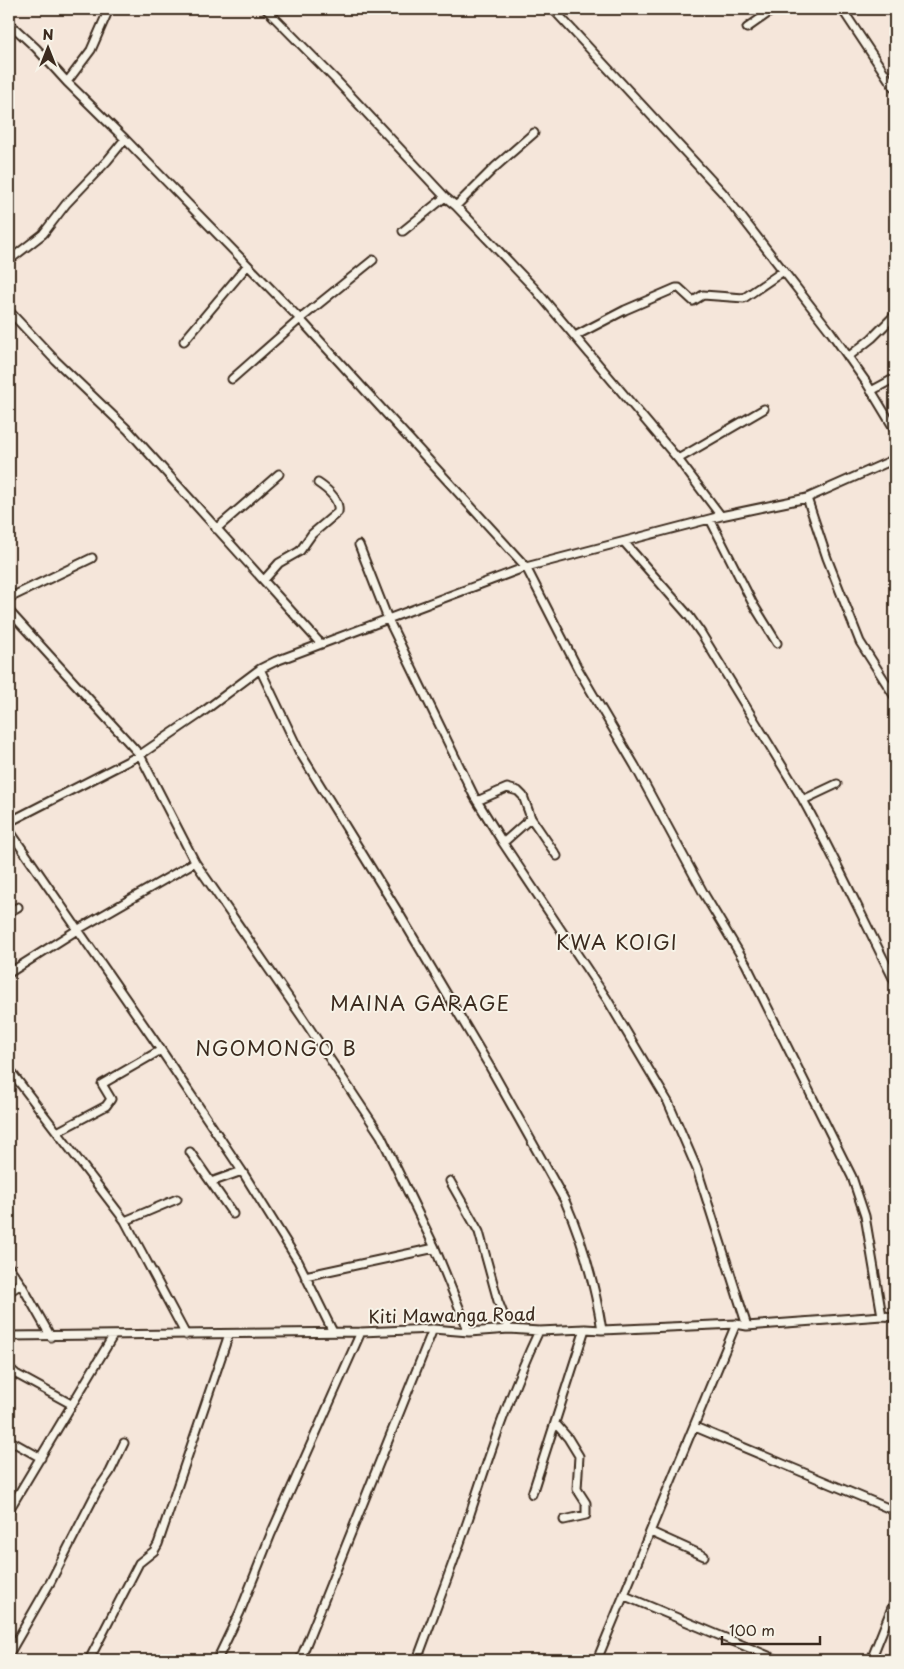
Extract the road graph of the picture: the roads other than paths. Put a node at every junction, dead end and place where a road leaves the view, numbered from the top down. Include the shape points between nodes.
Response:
1 (109, 9) edge
2 (266, 9) edge
3 (553, 9) edge
4 (774, 9) edge
5 (842, 9) edge
6 (9, 23) edge
7 (747, 28) dead end
8 (67, 82) junction
9 (895, 88) edge
10 (534, 133) dead end
11 (125, 139) junction
12 (445, 197) junction
13 (456, 206) junction
14 (403, 231) dead end
15 (12, 258) dead end
16 (373, 260) dead end
17 (247, 266) junction
18 (782, 272) junction
19 (9, 311) edge
20 (895, 315) edge
21 (300, 319) junction
22 (575, 336) junction
23 (184, 341) dead end
24 (848, 357) junction
25 (895, 378) edge
26 (232, 379) dead end
27 (871, 392) junction
28 (764, 410) dead end
29 (895, 430) edge
30 (678, 459) junction
31 (895, 459) edge
32 (279, 474) dead end
33 (318, 482) dead end
34 (807, 498) junction
35 (720, 516) junction
36 (710, 519) junction
37 (216, 529) junction
38 (624, 542) junction
39 (359, 545) dead end
40 (92, 558) dead end
41 (526, 567) junction
42 (264, 580) junction
43 (9, 598) edge
44 (9, 611) edge
45 (388, 619) junction
46 (320, 643) junction
47 (777, 643) dead end
48 (260, 669) junction
49 (895, 697) edge
50 (140, 755) junction
51 (837, 784) dead end
52 (803, 800) junction
53 (477, 801) junction
54 (531, 818) junction
55 (9, 822) edge
56 (9, 830) edge
57 (503, 843) junction
58 (557, 856) dead end
59 (195, 862) junction
60 (18, 907) dead end
61 (9, 912) edge
62 (77, 930) junction
63 (9, 974) edge
64 (895, 982) edge
65 (161, 1050) junction
66 (9, 1068) edge
67 (57, 1132) junction
68 (190, 1152) dead end
69 (242, 1171) junction
70 (211, 1182) junction
71 (450, 1182) dead end
72 (177, 1199) dead end
73 (233, 1214) dead end
74 (125, 1222) junction
75 (435, 1248) junction
76 (9, 1267) edge
77 (305, 1276) junction
78 (21, 1284) junction
79 (9, 1292) edge
80 (882, 1316) junction
81 (895, 1317) edge
82 (736, 1324) junction
83 (747, 1326) junction
84 (433, 1328) junction
85 (509, 1329) junction
86 (585, 1329) junction
87 (602, 1330) junction
88 (539, 1331) junction
89 (333, 1332) junction
90 (361, 1332) junction
91 (469, 1332) junction
92 (229, 1334) junction
93 (186, 1335) junction
94 (9, 1336) edge
95 (112, 1336) junction
96 (50, 1337) junction
97 (9, 1368) edge
98 (71, 1404) junction
99 (555, 1423) junction
100 (694, 1427) junction
101 (9, 1440) edge
102 (124, 1443) dead end
103 (41, 1458) junction
104 (532, 1494) dead end
105 (9, 1510) edge
106 (895, 1511) edge
107 (564, 1520) dead end
108 (651, 1532) junction
109 (704, 1556) dead end
110 (625, 1596) junction
111 (895, 1600) edge
112 (9, 1654) edge
113 (89, 1660) edge
114 (217, 1660) edge
115 (300, 1660) edge
116 (417, 1660) edge
117 (597, 1660) edge
118 (778, 1660) edge
119 (870, 1660) edge

1 - 8 street via 91,50
2 - 12 street
3 - 18 street via 723,194
4 - 7 street
5 - 9 street
6 - 8 street
8 - 11 street
10 - 13 street
11 - 15 street via 43,234
11 - 17 street
12 - 13 street
12 - 14 street
13 - 22 street via 536,289
16 - 21 street
17 - 21 street
17 - 23 street
18 - 22 street via 744,298 703,295 693,301 676,288
18 - 24 street
19 - 37 street via 128,430
20 - 24 street
21 - 26 street
21 - 41 street
22 - 30 street
24 - 27 street
25 - 27 street
27 - 29 street
28 - 30 street
30 - 35 street
31 - 34 street
32 - 37 street
33 - 42 street via 335,499 338,512 312,534 300,551 279,563
34 - 35 street
34 - 49 street via 860,642
35 - 36 street
36 - 38 street
36 - 47 street via 753,604
37 - 42 street
38 - 41 street
38 - 52 street via 697,627
39 - 45 street
40 - 43 street
41 - 45 street
41 - 80 street via 578,669 746,964 852,1177 864,1216
42 - 46 street
44 - 50 street
45 - 46 street
45 - 53 street
46 - 48 street
48 - 50 street
48 - 87 street via 299,751 476,1042 565,1201 596,1292
50 - 55 street
50 - 59 street
51 - 52 street
52 - 64 street
53 - 54 street via 512,788 523,796
53 - 57 street
54 - 57 street
54 - 58 street
56 - 62 street
57 - 83 street via 607,998 668,1102 697,1169
59 - 62 street
59 - 75 street via 381,1136
60 - 61 street
62 - 63 street
62 - 65 street
65 - 67 street via 102,1084 111,1099 106,1106
65 - 69 street
66 - 67 street
67 - 74 street
68 - 70 street
69 - 70 street
69 - 77 street
70 - 73 street
71 - 85 street via 479,1232
72 - 74 street
74 - 93 street
75 - 77 street
75 - 91 street
76 - 78 street
77 - 89 street
78 - 79 street
78 - 96 street
80 - 81 street, Kiti Mawanga Road
80 - 83 street, Kiti Mawanga Road
82 - 83 street, Kiti Mawanga Road
82 - 87 street, Kiti Mawanga Road
82 - 100 street
84 - 90 street, Kiti Mawanga Road
84 - 91 street, Kiti Mawanga Road
84 - 115 street
85 - 88 street, Kiti Mawanga Road
85 - 91 street, Kiti Mawanga Road
86 - 87 street, Kiti Mawanga Road
86 - 88 street, Kiti Mawanga Road
86 - 99 street
88 - 116 street via 503,1418
89 - 90 street, Kiti Mawanga Road
89 - 92 street, Kiti Mawanga Road
90 - 114 street
92 - 93 street, Kiti Mawanga Road
92 - 113 street via 158,1544 139,1563
93 - 95 street, Kiti Mawanga Road
94 - 96 street, Kiti Mawanga Road
95 - 96 street, Kiti Mawanga Road
95 - 98 street
97 - 98 street
98 - 103 street
99 - 104 street
99 - 107 street via 579,1456 577,1489 586,1503 586,1515
100 - 106 street
100 - 108 street
101 - 103 street
102 - 112 street
103 - 105 street
108 - 109 street
108 - 110 street
110 - 117 street
110 - 118 street
111 - 119 street

